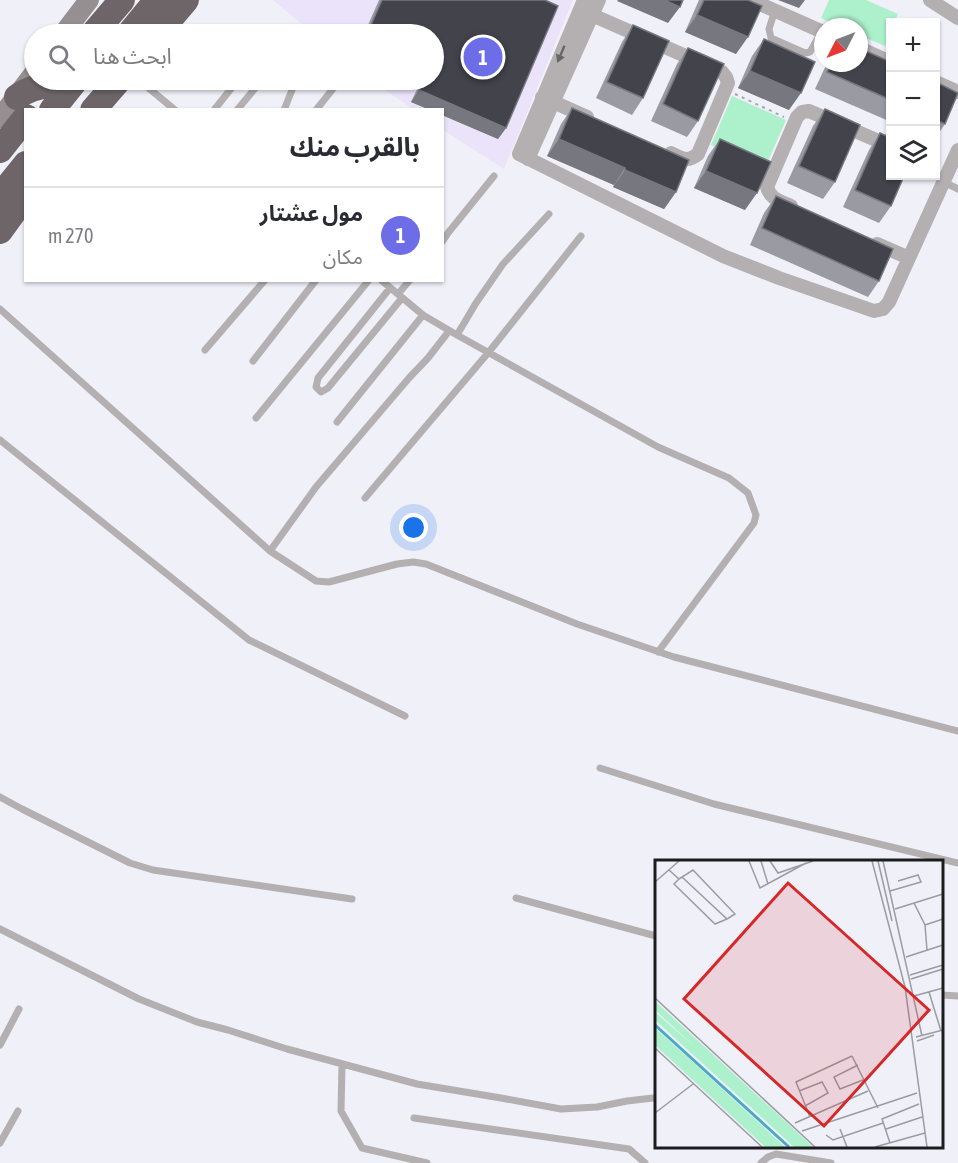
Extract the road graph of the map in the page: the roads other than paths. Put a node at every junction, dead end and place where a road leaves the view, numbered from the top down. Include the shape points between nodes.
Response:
1 (89, 0) edge
2 (122, 0) edge
3 (141, 0) edge
4 (158, 0) edge
5 (186, 0) edge
6 (584, 0) edge
7 (598, 0) edge
8 (752, 0) edge
9 (930, 0) edge
10 (775, 10) junction
11 (592, 15) junction
12 (958, 18) edge
13 (71, 24) edge
14 (102, 24) edge
15 (121, 24) edge
16 (138, 24) edge
17 (166, 24) edge
18 (814, 28) edge
19 (814, 45) edge
20 (868, 52) edge
21 (886, 60) edge
22 (940, 84) edge
23 (45, 90) edge
24 (85, 90) edge
25 (110, 90) edge
26 (151, 90) edge
27 (230, 90) edge
28 (254, 90) edge
29 (292, 90) edge
30 (332, 90) edge
31 (958, 92) edge
32 (548, 100) junction
33 (24, 108) edge
34 (71, 108) edge
35 (95, 108) edge
36 (173, 108) edge
37 (216, 108) edge
38 (239, 108) edge
39 (285, 108) edge
40 (318, 108) edge
41 (0, 118) edge
42 (594, 120) edge
43 (886, 144) edge
44 (24, 145) edge
45 (656, 147) edge
46 (0, 150) edge
47 (958, 150) edge
48 (24, 166) edge
49 (940, 170) edge
50 (0, 175) edge
51 (494, 177) dead end
52 (946, 177) junction
53 (958, 189) edge
54 (0, 196) edge
55 (24, 198) edge
56 (805, 212) edge
57 (549, 214) dead end
58 (0, 231) edge
59 (581, 236) dead end
60 (444, 239) edge
61 (867, 240) edge
62 (909, 258) junction
63 (262, 282) edge
64 (314, 282) edge
65 (367, 282) edge
66 (383, 282) edge
67 (409, 282) edge
68 (390, 288) junction
69 (400, 296) junction
70 (0, 309) edge
71 (423, 315) junction
72 (449, 331) junction
73 (457, 335) junction
74 (205, 350) dead end
75 (488, 353) junction
76 (253, 362) dead end
77 (256, 418) dead end
78 (337, 422) dead end
79 (0, 440) edge
80 (366, 498) dead end
81 (270, 551) junction
82 (658, 652) junction
83 (405, 716) dead end
84 (958, 731) edge
85 (600, 768) dead end
86 (0, 797) edge
87 (958, 863) edge
88 (516, 898) dead end
89 (352, 899) dead end
90 (0, 929) edge
91 (655, 935) edge
92 (943, 995) edge
93 (958, 996) edge
94 (19, 1009) dead end
95 (0, 1045) edge
96 (342, 1065) junction
97 (653, 1098) dead end
98 (18, 1111) dead end
99 (414, 1118) dead end
100 (0, 1143) edge
101 (427, 1163) edge
102 (645, 1163) edge
103 (761, 1163) edge
104 (831, 1163) edge

1 - 13 street
2 - 14 highway
3 - 15 highway
4 - 16 highway
5 - 17 highway
6 -> 32 street
7 - 11 street
8 - 10 street
9 - 12 street
10 - 18 street
10 - 19 lane via 769,29 771,38 805,53
11 - 32 street
11 - 45 street via 726,77 728,83 698,154 686,160
20 - 21 street
22 - 31 street
23 - 33 highway
24 - 34 highway
25 - 35 highway
26 - 36 lane
27 - 37 lane
28 - 38 lane
29 - 39 lane
30 - 40 lane
32 - 42 street
32 - 62 street via 520,155 723,256 874,311 887,306
33 - 41 street
33 - 46 highway
43 - 56 street via 809,111 802,112 767,187 773,198
44 - 50 highway
47 - 52 street
48 - 54 highway
49 - 52 street
51 - 60 lane
52 - 53 lane
52 - 62 street
55 - 58 highway
57 - 73 lane via 503,264
59 - 75 lane
61 - 62 street
63 - 74 lane
64 - 76 lane
65 - 77 lane
66 - 68 lane
67 - 69 lane
68 - 69 lane
68 - 69 lane via 318,378 316,387 321,392
69 - 71 lane
70 - 81 lane
71 - 72 lane
71 - 78 lane
72 - 73 lane
72 - 81 lane via 316,488
73 - 75 lane
75 - 80 lane
75 - 82 lane via 658,447 729,478 748,493 756,514 754,523
79 - 83 lane via 249,640
81 - 82 lane via 316,581 329,582 397,564 426,564
82 - 84 lane
85 - 87 lane via 714,804
86 - 89 lane via 130,863 153,870
88 - 91 lane
90 - 96 lane via 148,1003 197,1022
92 - 93 lane
94 - 95 lane
96 - 97 lane via 417,1084 561,1109
96 - 101 lane via 341,1111 362,1148
98 - 100 lane
99 - 102 lane via 630,1149
103 - 104 lane via 776,1154

